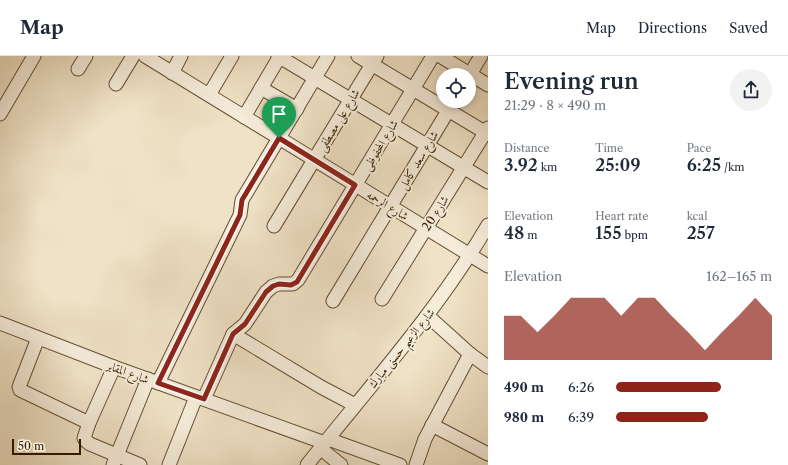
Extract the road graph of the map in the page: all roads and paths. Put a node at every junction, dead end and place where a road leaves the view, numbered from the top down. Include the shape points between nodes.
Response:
1 (34, 56) edge
2 (86, 56) edge
3 (133, 56) edge
4 (145, 56) edge
5 (181, 56) edge
6 (232, 56) edge
7 (280, 56) edge
8 (328, 56) edge
9 (358, 56) edge
10 (433, 56) edge
11 (440, 56) edge
12 (481, 56) edge
13 (375, 60) edge
14 (459, 68) edge
15 (474, 68) edge
16 (78, 69) dead end
17 (172, 73) junction
18 (315, 78) junction
19 (476, 78) edge
20 (116, 84) dead end
21 (488, 85) edge
22 (261, 88) junction
23 (413, 89) junction
24 (209, 95) junction
25 (436, 99) edge
26 (351, 100) junction
27 (450, 108) edge
28 (454, 108) edge
29 (296, 109) junction
30 (0, 114) edge
31 (244, 117) junction
32 (392, 124) junction
33 (487, 131) edge
34 (279, 138) junction
35 (427, 146) junction
36 (314, 160) junction
37 (463, 168) junction
38 (488, 182) edge
39 (355, 185) junction
40 (390, 206) junction
41 (488, 225) edge
42 (274, 226) dead end
43 (426, 228) junction
44 (470, 255) junction
45 (488, 266) edge
46 (382, 299) dead end
47 (333, 301) dead end
48 (428, 316) junction
49 (0, 323) edge
50 (233, 334) junction
51 (38, 338) junction
52 (470, 354) junction
53 (487, 365) edge
54 (114, 367) junction
55 (153, 381) junction
56 (200, 398) junction
57 (355, 405) junction
58 (89, 423) junction
59 (432, 425) junction
60 (324, 443) junction
61 (488, 454) edge
62 (115, 460) edge
63 (140, 465) edge
64 (169, 465) edge
65 (307, 465) edge
66 (341, 465) edge
67 (400, 465) edge
68 (416, 465) edge

1 - 30 street
2 - 16 street
3 - 20 street
4 - 17 street, شارع الرحمه
5 - 17 street
6 - 24 street
7 - 18 street
7 - 22 street
8 - 18 street
9 - 13 street
10 - 23 street, شارع المحفوظى
11 - 14 street
12 - 15 street
13 - 23 street
13 - 26 street, شارع على مصطفى
17 - 24 street, شارع الرحمه
18 - 26 street
18 - 29 street
19 - 21 street
22 - 29 street
22 - 31 street
23 - 25 street
23 - 32 street, شارع المحفوظى
24 - 31 street, شارع الرحمه
26 - 32 street
26 - 36 street, شارع على مصطفى
27 - 35 street, شارع سعد كامل
28 - 33 street
29 - 34 street
31 - 34 street, شارع الرحمه
32 - 35 street
32 - 39 street, شارع المحفوظى
33 - 37 street, شارع 20
34 - 36 street, شارع الرحمه
34 - 55 street via 242,202 240,215
35 - 37 street
35 - 40 street, شارع سعد كامل
36 - 39 street, شارع الرحمه
36 - 42 street, شارع على مصطفى
37 - 38 street
37 - 43 street, شارع 20
39 - 40 street, شارع الرحمه
39 - 50 street, شارع المحفوظى via 297,282 273,286 263,296 245,324
40 - 43 street, شارع الرحمه
40 - 47 street, شارع سعد كامل
41 - 44 street, شارع الزعيم حسنى مبارك
43 - 44 street, شارع الرحمه
43 - 46 street, شارع 20
44 - 45 street, شارع الرحمه
44 - 48 street, شارع الزعيم حسنى مبارك
48 - 52 street
48 - 57 street, شارع الزعيم حسنى مبارك
49 - 51 street, شارع المقابر
50 - 56 street, شارع المحفوظى
50 - 57 street
51 - 54 street, شارع المقابر
51 - 58 street via 20,390
52 - 53 street
52 - 59 street
54 - 55 street, شارع المقابر
54 - 58 street
55 - 56 street, شارع المقابر
55 - 62 street
56 - 60 street, شارع المقابر
56 - 64 street, شارع المحفوظى
57 - 60 street, شارع الزعيم حسنى مبارك
58 - 62 street via 84,438 86,441
59 - 61 street
59 - 68 street
60 - 65 street, شارع الزعيم حسنى مبارك
60 - 66 street
60 - 67 street, شارع المقابر
62 - 63 street

